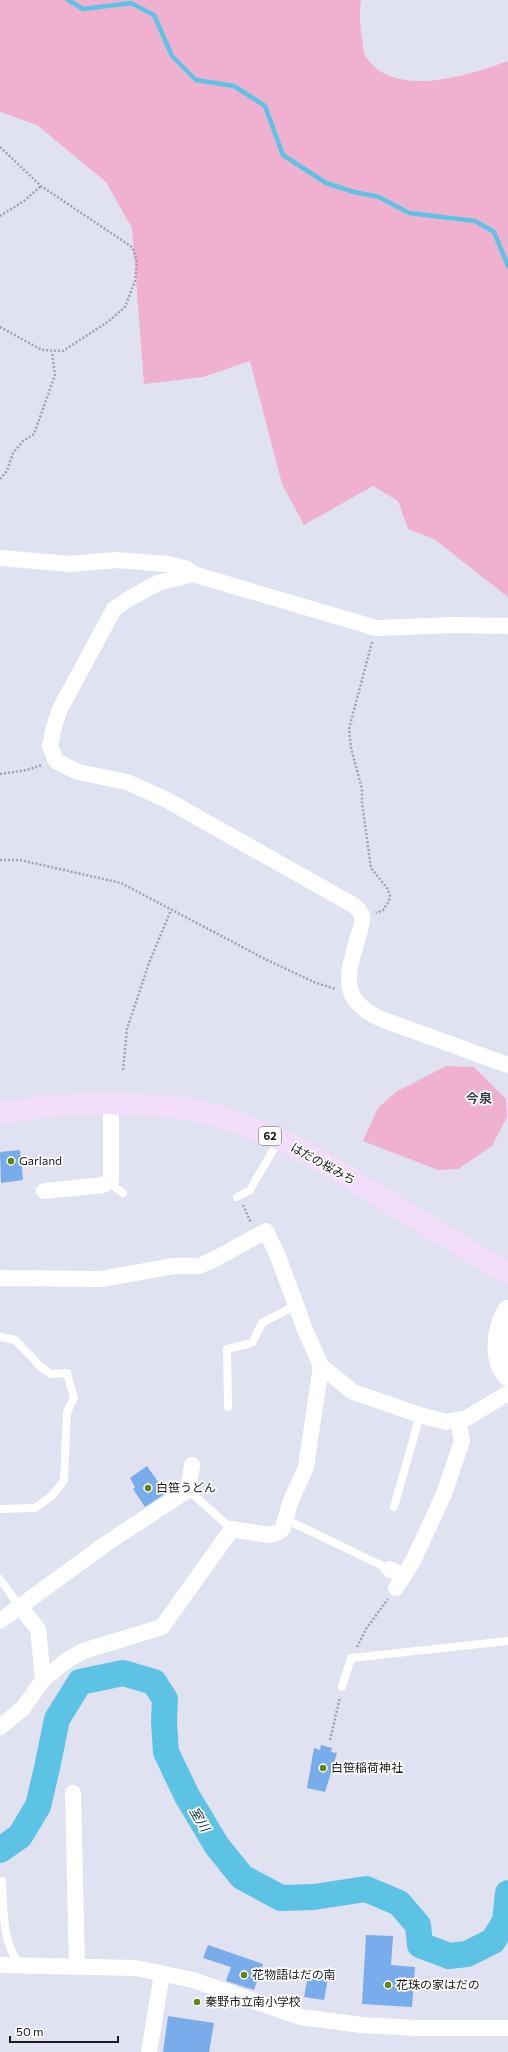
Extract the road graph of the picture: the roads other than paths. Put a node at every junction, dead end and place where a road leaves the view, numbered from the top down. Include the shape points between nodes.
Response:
1 (0, 558) edge
2 (193, 574) junction
3 (508, 626) edge
4 (508, 1065) edge
5 (110, 1103) junction
6 (0, 1113) edge
7 (280, 1140) junction
8 (111, 1180) junction
9 (44, 1190) dead end
10 (123, 1193) dead end
11 (238, 1196) road end
12 (508, 1274) edge
13 (0, 1278) edge
14 (296, 1305) junction
15 (508, 1310) edge
16 (0, 1337) edge
17 (321, 1366) junction
18 (508, 1375) edge
19 (508, 1393) edge
20 (228, 1407) dead end
21 (420, 1415) junction
22 (458, 1421) junction
23 (192, 1465) dead end
24 (188, 1490) junction
25 (394, 1506) dead end
26 (0, 1509) edge
27 (286, 1519) junction
28 (232, 1528) junction
29 (389, 1569) joint
30 (0, 1579) edge
31 (20, 1607) junction
32 (0, 1621) edge
33 (508, 1641) edge
34 (43, 1680) junction
35 (342, 1687) dead end
36 (0, 1727) edge
37 (73, 1793) dead end
38 (2, 1881) dead end
39 (0, 1965) edge
40 (20, 1966) junction
41 (77, 1967) junction
42 (162, 1974) junction
43 (508, 2028) edge
44 (150, 2052) edge

1 - 2 street via 71,564 116,560 168,564 186,568
2 - 3 street via 376,628
2 - 4 street via 158,583 114,609 60,709 50,746 56,761 78,772 127,782 165,799 355,906 362,916 362,922 348,971 354,1002 366,1012 381,1019
5 - 6 main road, はだの桜みち / 62 via 53,1106
5 - 7 main road, はだの桜みち / 62 via 185,1108 222,1117
5 - 8 street
7 - 11 lane via 250,1190
7 - 12 main road, はだの桜みち / 62 via 324,1162
8 - 9 street via 103,1185
8 - 10 lane
13 - 14 street via 101,1279 174,1266 199,1266 215,1260 266,1231
14 - 17 street
14 - 20 lane via 262,1323 252,1344 227,1349
15 - 18 street via 498,1333 499,1352
16 - 26 lane via 15,1340 51,1374 67,1373 74,1398 67,1412 64,1480 53,1495 35,1508
17 - 21 street via 353,1392
17 - 27 street via 306,1467 290,1503
19 - 22 street
21 - 22 street via 446,1422
21 - 25 lane
22 - 29 street via 462,1441 428,1532 400,1582
23 - 24 street
24 - 28 lane
24 - 31 street via 107,1543
27 - 28 street via 283,1528 269,1536
27 - 29 lane
28 - 34 street via 162,1627 83,1651 66,1660
30 - 31 lane
31 - 32 street
31 - 34 street via 38,1628
33 - 35 lane via 351,1658
34 - 36 street via 23,1708
37 - 41 street
38 - 40 lane via 5,1932 11,1953
39 - 40 street
40 - 41 street
41 - 42 street via 136,1968
42 - 43 street via 193,1980 300,2017 362,2025 418,2028
42 - 44 street

